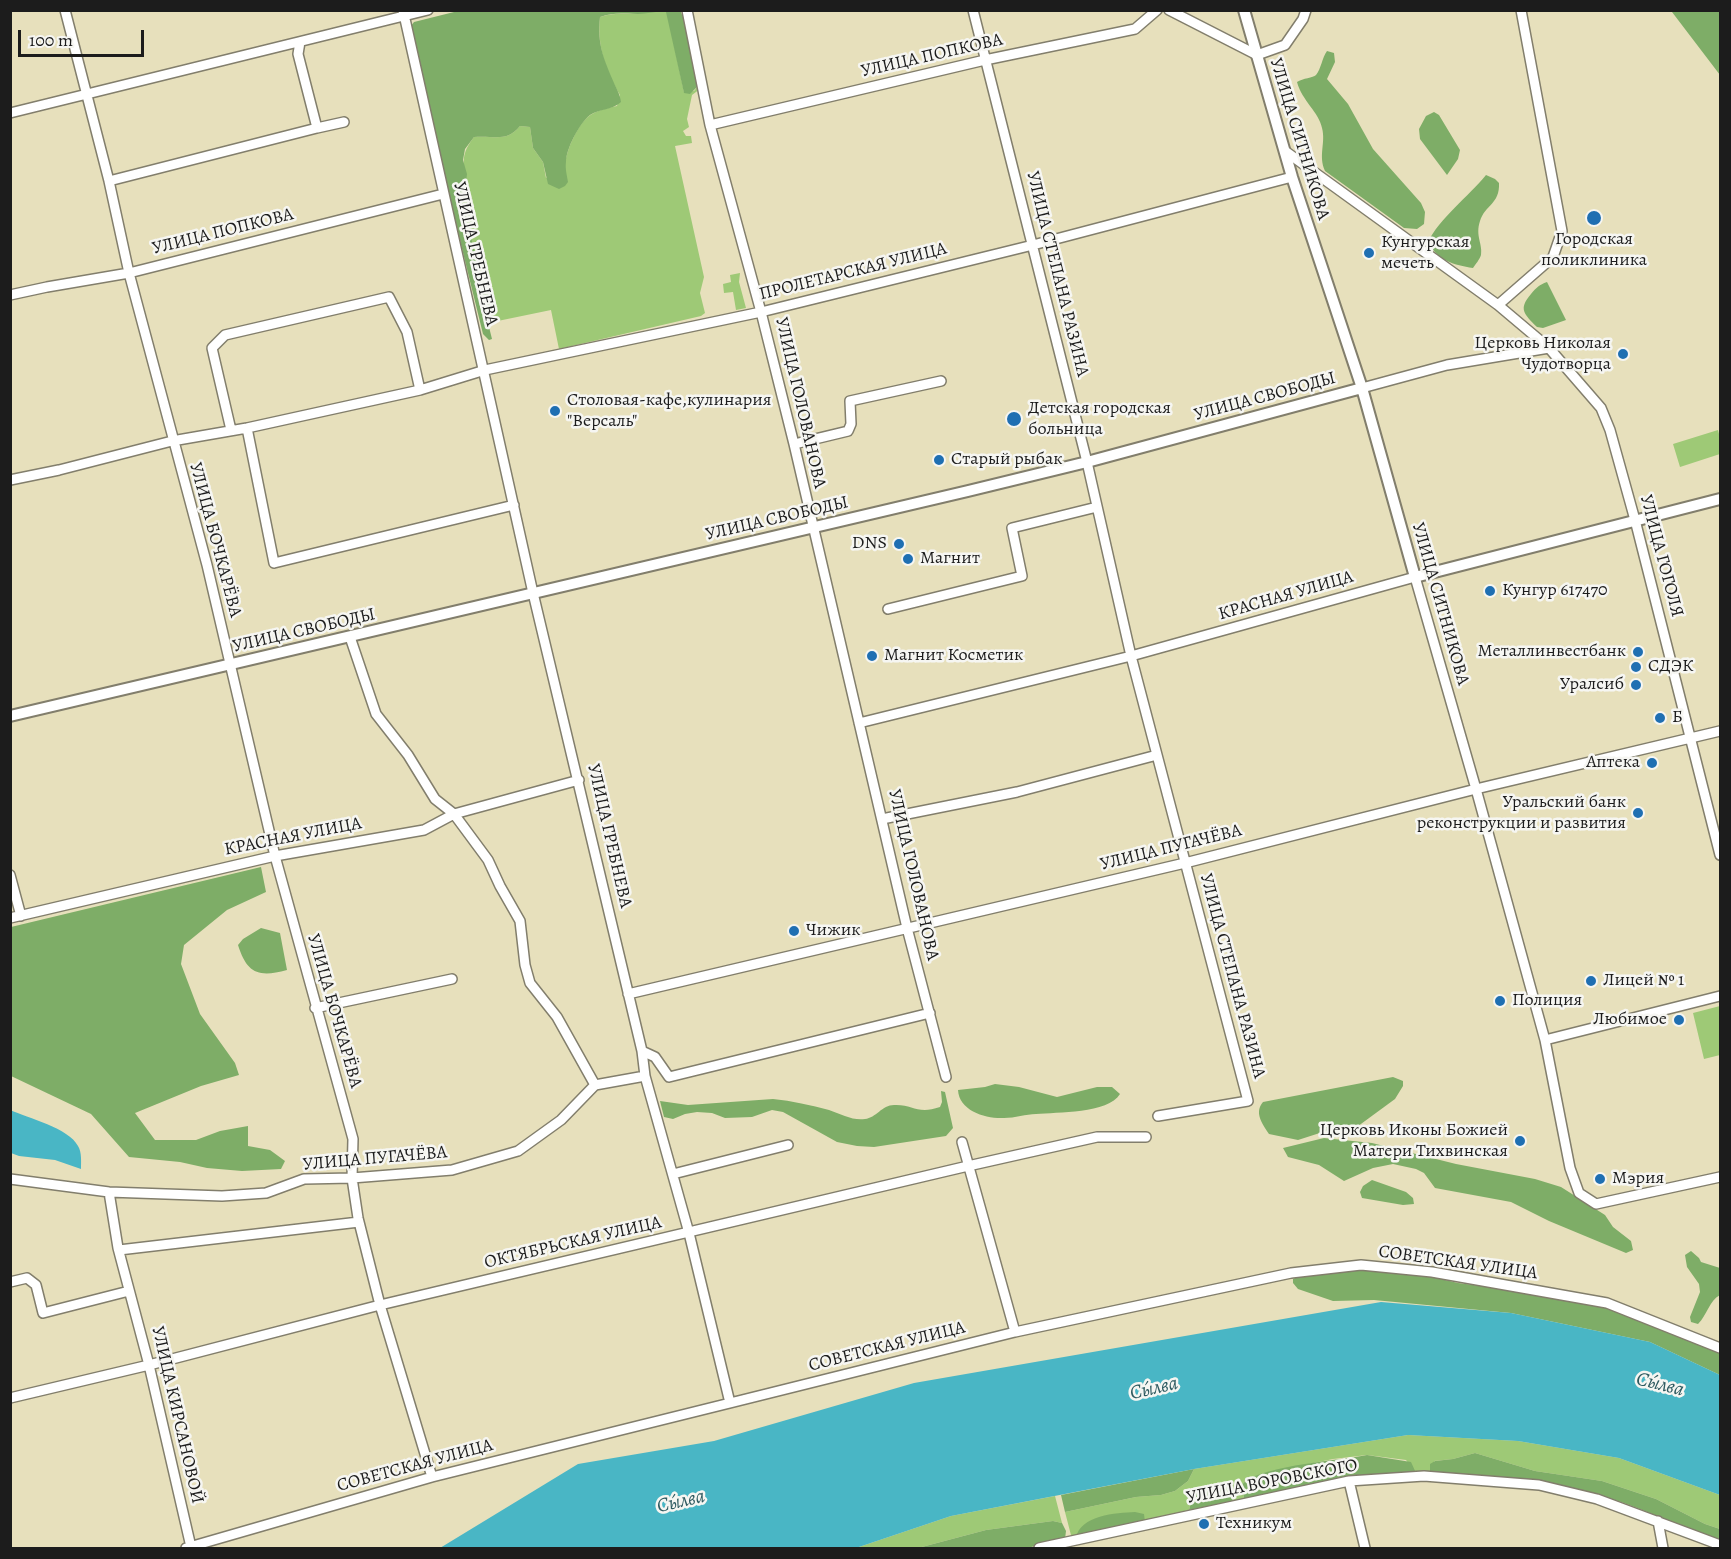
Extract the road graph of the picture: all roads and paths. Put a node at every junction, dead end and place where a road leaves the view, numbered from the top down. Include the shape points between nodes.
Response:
1 (65, 10) edge
2 (428, 10) edge
3 (687, 10) edge
4 (973, 10) edge
5 (1157, 10) edge
6 (1169, 10) edge
7 (1244, 10) edge
8 (1306, 10) edge
9 (1521, 10) edge
10 (404, 13) edge
11 (300, 42) junction
12 (1257, 55) junction
13 (985, 60) junction
14 (86, 96) junction
15 (10, 113) edge
16 (344, 122) dead end
17 (710, 125) junction
18 (317, 128) junction
19 (1284, 151) junction
20 (1292, 177) junction
21 (110, 181) junction
22 (443, 194) junction
23 (1033, 246) junction
24 (129, 273) junction
25 (10, 295) edge
26 (1498, 305) junction
27 (761, 312) junction
28 (1549, 348) junction
29 (485, 370) junction
30 (941, 381) dead end
31 (1362, 388) junction
32 (420, 390) junction
33 (247, 428) junction
34 (231, 430) junction
35 (172, 441) junction
36 (794, 444) junction
37 (1087, 462) junction
38 (10, 480) edge
39 (1720, 499) edge
40 (514, 506) junction
41 (1097, 507) junction
42 (1635, 520) junction
43 (812, 528) junction
44 (1415, 577) junction
45 (533, 593) junction
46 (888, 609) dead end
47 (350, 637) junction
48 (1131, 656) junction
49 (230, 665) junction
50 (10, 716) edge
51 (859, 723) junction
52 (1720, 731) edge
53 (1692, 738) junction
54 (1157, 755) junction
55 (579, 780) junction
56 (1476, 789) junction
57 (454, 814) junction
58 (882, 819) junction
59 (1720, 855) edge
60 (275, 856) junction
61 (1185, 863) junction
62 (10, 875) edge
63 (16, 917) edge
64 (906, 928) junction
65 (452, 980) dead end
66 (628, 994) junction
67 (1720, 996) edge
68 (315, 1008) junction
69 (930, 1013) junction
70 (1545, 1040) junction
71 (642, 1051) junction
72 (645, 1076) junction
73 (946, 1077) dead end
74 (595, 1085) junction
75 (1158, 1116) dead end
76 (1146, 1137) dead end
77 (962, 1142) dead end
78 (788, 1145) dead end
79 (968, 1166) junction
80 (673, 1174) junction
81 (1720, 1177) edge
82 (352, 1178) junction
83 (10, 1179) edge
84 (110, 1192) junction
85 (359, 1222) junction
86 (689, 1233) junction
87 (119, 1250) junction
88 (10, 1282) edge
89 (129, 1292) junction
90 (380, 1305) junction
91 (1015, 1332) junction
92 (1720, 1348) edge
93 (149, 1365) junction
94 (10, 1398) edge
95 (730, 1403) junction
96 (432, 1477) junction
97 (1349, 1481) junction
98 (1658, 1521) junction
99 (1072, 1545) edge
100 (1720, 1545) edge
101 (188, 1548) edge
102 (1039, 1548) edge
103 (1365, 1548) edge
104 (1664, 1548) edge

1 - 14 street, УЛИЦА БОЧКАРЁВА
2 - 10 street
3 - 17 street, УЛИЦА ГОЛОВАНОВА
4 - 13 street, УЛИЦА СТЕПАНА РАЗИНА
5 - 13 street, УЛИЦА ПОПКОВА via 1135,29
6 - 12 street
7 - 12 main road, УЛИЦА СИТНИКОВА
8 - 12 street via 1285,45
9 - 26 street via 1562,231 1554,257
10 - 11 street
10 - 22 street, УЛИЦА ГРЕБНЕВА
11 - 14 street
11 - 18 street via 298,54
12 - 19 main road, УЛИЦА СИТНИКОВА
13 - 17 street, УЛИЦА ПОПКОВА
13 - 23 street, УЛИЦА СТЕПАНА РАЗИНА
14 - 15 street
14 - 21 street, УЛИЦА БОЧКАРЁВА
16 - 18 street
17 - 27 street, УЛИЦА ГОЛОВАНОВА
18 - 21 street
19 - 20 main road, УЛИЦА СИТНИКОВА
19 - 26 street, УЛИЦА ГОГОЛЯ
20 - 23 street, ПРОЛЕТАРСКАЯ УЛИЦА
20 - 31 main road, УЛИЦА СИТНИКОВА
21 - 24 street, УЛИЦА БОЧКАРЁВА
22 - 24 street, УЛИЦА ПОПКОВА
22 - 29 street, УЛИЦА ГРЕБНЕВА
23 - 27 street, ПРОЛЕТАРСКАЯ УЛИЦА
23 - 37 street, УЛИЦА СТЕПАНА РАЗИНА
24 - 25 street, УЛИЦА ПОПКОВА
24 - 35 street, УЛИЦА БОЧКАРЁВА
26 - 28 street, УЛИЦА ГОГОЛЯ
27 - 29 street, ПРОЛЕТАРСКАЯ УЛИЦА
27 - 36 street, УЛИЦА ГОЛОВАНОВА
28 - 31 street, УЛИЦА СВОБОДЫ via 1447,365
28 - 42 street, УЛИЦА ГОГОЛЯ via 1601,408
29 - 32 street, ПРОЛЕТАРСКАЯ УЛИЦА
29 - 40 street, УЛИЦА ГРЕБНЕВА
30 - 36 street via 850,401 848,431
31 - 37 main road, УЛИЦА СВОБОДЫ
31 - 44 main road, УЛИЦА СИТНИКОВА
32 - 33 street, ПРОЛЕТАРСКАЯ УЛИЦА
32 - 34 street via 408,332 389,297 225,335 212,348
33 - 34 street, ПРОЛЕТАРСКАЯ УЛИЦА
33 - 40 street via 274,563
34 - 35 street, ПРОЛЕТАРСКАЯ УЛИЦА
35 - 38 street, ПРОЛЕТАРСКАЯ УЛИЦА
35 - 49 street, УЛИЦА БОЧКАРЁВА
36 - 43 street, УЛИЦА ГОЛОВАНОВА
37 - 41 street, УЛИЦА СТЕПАНА РАЗИНА
37 - 43 main road, УЛИЦА СВОБОДЫ
39 - 42 main road, КРАСНАЯ УЛИЦА
40 - 45 street, УЛИЦА ГРЕБНЕВА
41 - 46 street via 1012,528 1022,576
41 - 48 street, УЛИЦА СТЕПАНА РАЗИНА
42 - 44 main road, КРАСНАЯ УЛИЦА
42 - 53 street, УЛИЦА ГОГОЛЯ
43 - 45 main road, УЛИЦА СВОБОДЫ
43 - 51 street, УЛИЦА ГОЛОВАНОВА
44 - 48 street, КРАСНАЯ УЛИЦА
44 - 56 street, УЛИЦА СИТНИКОВА
45 - 47 main road, УЛИЦА СВОБОДЫ
45 - 55 street, УЛИЦА ГРЕБНЕВА
47 - 49 main road, УЛИЦА СВОБОДЫ
47 - 57 street via 376,714 435,799
48 - 51 street, КРАСНАЯ УЛИЦА
48 - 54 street, УЛИЦА СТЕПАНА РАЗИНА
49 - 50 main road, УЛИЦА СВОБОДЫ
49 - 60 street, УЛИЦА БОЧКАРЁВА
51 - 58 street, УЛИЦА ГОЛОВАНОВА
52 - 53 street, УЛИЦА ПУГАЧЁВА
53 - 56 street, УЛИЦА ПУГАЧЁВА
53 - 59 street, УЛИЦА ГОГОЛЯ
54 - 58 street via 1017,792
54 - 61 street, УЛИЦА СТЕПАНА РАЗИНА
55 - 57 street, КРАСНАЯ УЛИЦА
55 - 66 street, УЛИЦА ГРЕБНЕВА
56 - 61 street, УЛИЦА ПУГАЧЁВА
56 - 70 street, УЛИЦА СИТНИКОВА
57 - 60 street, КРАСНАЯ УЛИЦА via 424,830
57 - 74 street via 488,860 520,921 530,983 557,1017
58 - 64 street, УЛИЦА ГОЛОВАНОВА
60 - 63 street, КРАСНАЯ УЛИЦА
60 - 68 street, УЛИЦА БОЧКАРЁВА
61 - 64 street, УЛИЦА ПУГАЧЁВА
61 - 75 street, УЛИЦА СТЕПАНА РАЗИНА via 1248,1101
62 - 63 street
64 - 66 street, УЛИЦА ПУГАЧЁВА
64 - 69 street, УЛИЦА ГОЛОВАНОВА
65 - 68 street
66 - 71 street, УЛИЦА ГРЕБНЕВА
67 - 70 street
68 - 82 street, УЛИЦА БОЧКАРЁВА via 353,1139
69 - 71 street via 669,1077 655,1057
69 - 73 street, УЛИЦА ГОЛОВАНОВА
70 - 81 street, УЛИЦА СИТНИКОВА via 1570,1168 1579,1193 1596,1204
71 - 72 street, УЛИЦА ГРЕБНЕВА
72 - 74 street
72 - 80 street, УЛИЦА ГРЕБНЕВА
74 - 82 street, УЛИЦА ПУГАЧЁВА via 561,1120 518,1151 452,1170
76 - 79 street, ОКТЯБРЬСКАЯ УЛИЦА via 1097,1137
77 - 79 street
78 - 80 street
79 - 86 street, ОКТЯБРЬСКАЯ УЛИЦА
79 - 91 street
80 - 86 street, УЛИЦА ГРЕБНЕВА
82 - 84 street, УЛИЦА ПУГАЧЁВА via 304,1179 266,1193 222,1196
82 - 85 street, УЛИЦА БОЧКАРЁВА
83 - 84 street, УЛИЦА ПУГАЧЁВА
84 - 87 street, УЛИЦА КИРСАНОВОЙ
85 - 87 street
85 - 90 street, УЛИЦА БОЧКАРЁВА
86 - 90 street, ОКТЯБРЬСКАЯ УЛИЦА
86 - 95 street, УЛИЦА ГРЕБНЕВА
87 - 89 street, УЛИЦА КИРСАНОВОЙ
88 - 89 street via 27,1278 36,1285 43,1314
89 - 93 street, УЛИЦА КИРСАНОВОЙ
90 - 93 street, ОКТЯБРЬСКАЯ УЛИЦА
90 - 96 street, УЛИЦА БОЧКАРЁВА
91 - 92 street, СОВЕТСКАЯ УЛИЦА via 1291,1273 1361,1265 1432,1272 1606,1303
91 - 95 street, СОВЕТСКАЯ УЛИЦА
93 - 94 street, ОКТЯБРЬСКАЯ УЛИЦА
93 - 101 street, УЛИЦА КИРСАНОВОЙ
95 - 96 street, СОВЕТСКАЯ УЛИЦА
96 - 101 street, СОВЕТСКАЯ УЛИЦА
97 - 98 street, УЛИЦА ВОРОВСКОГО via 1424,1476 1539,1485 1597,1499
97 - 99 street, УЛИЦА ВОРОВСКОГО
97 - 103 street
98 - 100 street, УЛИЦА ВОРОВСКОГО
98 - 104 street
99 - 102 street, УЛИЦА ВОРОВСКОГО

